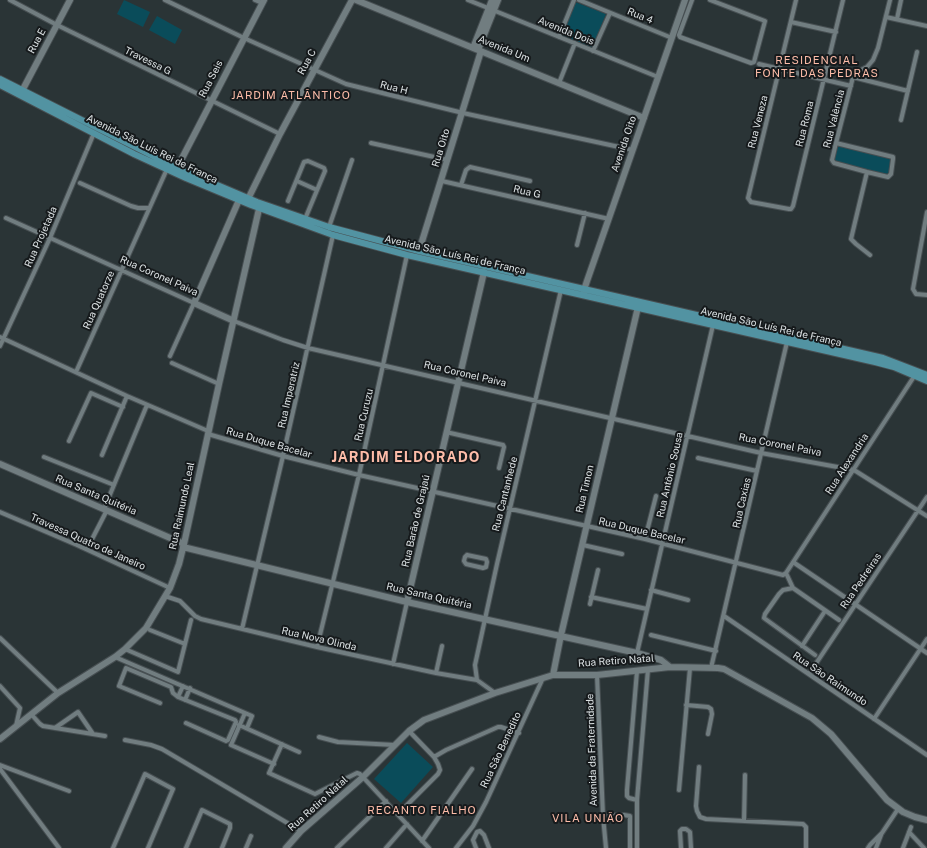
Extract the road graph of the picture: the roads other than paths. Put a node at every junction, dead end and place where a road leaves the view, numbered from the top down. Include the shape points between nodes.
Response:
1 (10, 0) edge
2 (70, 0) edge
3 (165, 0) edge
4 (255, 0) edge
5 (352, 0) edge
6 (356, 0) edge
7 (468, 0) edge
8 (492, 0) edge
9 (498, 0) edge
10 (574, 0) edge
11 (579, 0) edge
12 (593, 0) edge
13 (685, 0) edge
14 (692, 0) edge
15 (710, 0) edge
16 (796, 0) edge
17 (843, 0) edge
18 (890, 0) edge
19 (901, 0) edge
20 (263, 2) edge
21 (591, 5) junction
22 (491, 9) junction
23 (610, 13) junction
24 (684, 13) junction
25 (886, 17) junction
26 (897, 19) junction
27 (791, 22) junction
28 (57, 25) junction
29 (927, 26) edge
30 (836, 32) junction
31 (559, 37) junction
32 (244, 38) junction
33 (672, 38) junction
34 (574, 43) junction
35 (477, 49) junction
36 (593, 51) junction
37 (917, 52) dead end
38 (759, 64) dead end
39 (779, 69) junction
40 (315, 70) junction
41 (658, 77) junction
42 (853, 77) junction
43 (0, 79) edge
44 (824, 79) junction
45 (558, 83) junction
46 (0, 85) edge
47 (851, 86) junction
48 (22, 91) junction
49 (908, 91) junction
50 (211, 101) junction
51 (463, 113) junction
52 (644, 118) junction
53 (901, 120) dead end
54 (94, 133) junction
55 (280, 134) junction
56 (371, 143) dead end
57 (836, 143) junction
58 (633, 150) junction
59 (352, 160) dead end
60 (448, 160) junction
61 (177, 168) junction
62 (167, 169) junction
63 (867, 172) junction
64 (297, 181) junction
65 (442, 181) junction
66 (530, 181) dead end
67 (80, 183) dead end
68 (461, 185) junction
69 (317, 190) junction
70 (248, 199) junction
71 (239, 200) junction
72 (288, 201) dead end
73 (750, 201) joint
74 (258, 205) junction
75 (149, 208) junction
76 (927, 212) edge
77 (585, 213) junction
78 (6, 218) dead end
79 (305, 219) junction
80 (608, 219) junction
81 (329, 227) junction
82 (334, 235) junction
83 (50, 238) junction
84 (577, 245) dead end
85 (419, 252) junction
86 (407, 255) junction
87 (870, 255) dead end
88 (481, 266) junction
89 (121, 270) junction
90 (484, 272) junction
91 (561, 290) junction
92 (584, 292) junction
93 (927, 295) edge
94 (194, 302) junction
95 (638, 308) junction
96 (234, 321) junction
97 (713, 325) junction
98 (2, 338) edge
99 (787, 342) junction
100 (0, 346) edge
101 (308, 348) junction
102 (170, 356) dead end
103 (172, 363) dead end
104 (383, 365) junction
105 (76, 372) junction
106 (927, 375) edge
107 (915, 376) junction
108 (927, 381) edge
109 (458, 383) junction
110 (219, 384) junction
111 (127, 396) junction
112 (536, 401) junction
113 (147, 405) junction
114 (123, 407) junction
115 (612, 418) junction
116 (208, 432) junction
117 (446, 432) junction
118 (687, 436) junction
119 (69, 441) dead end
120 (761, 453) junction
121 (102, 454) dead end
122 (283, 456) junction
123 (44, 457) dead end
124 (698, 458) dead end
125 (0, 464) edge
126 (499, 468) dead end
127 (854, 470) junction
128 (757, 471) junction
129 (359, 475) junction
130 (114, 485) junction
131 (433, 493) junction
132 (656, 496) dead end
133 (927, 497) edge
134 (105, 510) junction
135 (509, 510) junction
136 (918, 510) junction
137 (0, 512) edge
138 (927, 516) edge
139 (587, 526) junction
140 (645, 539) junction
141 (662, 543) junction
142 (184, 545) junction
143 (583, 545) junction
144 (87, 549) junction
145 (622, 554) dead end
146 (488, 562) junction
147 (793, 562) junction
148 (736, 563) junction
149 (497, 564) junction
150 (256, 566) junction
151 (598, 570) dead end
152 (786, 573) junction
153 (332, 584) junction
154 (170, 588) junction
155 (793, 588) junction
156 (651, 590) junction
157 (165, 596) junction
158 (592, 597) junction
159 (688, 600) dead end
160 (407, 602) junction
161 (590, 604) dead end
162 (855, 605) junction
163 (647, 609) junction
164 (825, 611) junction
165 (724, 616) junction
166 (485, 619) junction
167 (191, 620) dead end
168 (839, 620) dead end
169 (242, 629) junction
170 (150, 630) dead end
171 (561, 635) junction
172 (651, 635) dead end
173 (0, 638) edge
174 (927, 639) edge
175 (185, 644) junction
176 (442, 646) dead end
177 (802, 646) junction
178 (317, 647) junction
179 (125, 649) junction
180 (920, 649) junction
181 (716, 651) junction
182 (637, 653) junction
183 (927, 653) edge
184 (815, 655) dead end
185 (115, 657) junction
186 (393, 664) junction
187 (670, 667) junction
188 (690, 668) junction
189 (711, 668) junction
190 (648, 669) junction
191 (637, 671) junction
192 (436, 673) junction
193 (553, 674) junction
194 (809, 674) junction
195 (597, 675) junction
196 (544, 677) junction
197 (477, 680) junction
198 (0, 686) edge
199 (183, 686) junction
200 (190, 688) junction
201 (58, 693) junction
202 (495, 693) junction
203 (178, 697) junction
204 (185, 700) junction
205 (160, 703) dead end
206 (686, 704) junction
207 (243, 712) junction
208 (31, 714) junction
209 (874, 719) junction
210 (186, 723) dead end
211 (239, 725) junction
212 (16, 726) junction
213 (55, 728) junction
214 (246, 728) junction
215 (409, 730) junction
216 (519, 733) junction
217 (93, 734) junction
218 (708, 734) dead end
219 (105, 736) dead end
220 (319, 737) dead end
221 (0, 739) edge
222 (125, 740) dead end
223 (282, 744) junction
224 (395, 745) junction
225 (299, 752) dead end
226 (927, 755) edge
227 (434, 757) junction
228 (0, 764) edge
229 (274, 764) junction
230 (699, 768) dead end
231 (0, 769) edge
232 (472, 769) dead end
233 (745, 775) dead end
234 (363, 777) junction
235 (680, 790) dead end
236 (69, 791) dead end
237 (637, 800) junction
238 (386, 801) junction
239 (898, 809) junction
240 (398, 814) junction
241 (602, 816) junction
242 (927, 820) edge
243 (744, 821) junction
244 (407, 824) junction
245 (301, 831) junction
246 (882, 833) junction
247 (251, 836) dead end
248 (422, 841) junction
249 (59, 848) edge
250 (113, 848) edge
251 (148, 848) edge
252 (186, 848) edge
253 (222, 848) edge
254 (246, 848) edge
255 (286, 848) edge
256 (336, 848) edge
257 (386, 848) edge
258 (429, 848) edge
259 (456, 848) edge
260 (476, 848) edge
261 (489, 848) edge
262 (606, 848) edge
263 (630, 848) edge
264 (637, 848) edge
265 (681, 848) edge
266 (691, 848) edge
267 (806, 848) edge
268 (868, 848) edge
269 (876, 848) edge
270 (903, 848) edge
271 (924, 848) edge

1 - 28 street, Travessa G
2 - 28 street, Rua E
3 - 32 street, Rua H
4 - 20 street
5 - 40 street, Rua C
6 - 35 street, Avenida Um
7 - 22 street, Avenida Dois
8 - 22 street
9 - 22 street
10 - 31 street
11 - 21 street, Rua 4
12 - 21 street
13 - 24 street, Avenida Oito
14 - 24 street
15 - 24 street via 765,21 754,62 680,37
16 - 27 street, Rua Veneza
17 - 30 street, Rua Roma
18 - 25 street
19 - 26 street
20 - 32 street, Rua Seis
21 - 23 street, Rua 4
22 - 31 street, Avenida Dois
22 - 35 street, Rua Oito
23 - 33 street, Rua 4
23 - 36 street
24 - 33 street, Avenida Oito
25 - 26 street
25 - 42 street via 873,60
26 - 29 street
27 - 30 street
27 - 39 street, Rua Veneza
28 - 48 street, Rua E
28 - 50 street, Travessa G
30 - 44 street, Rua Roma
31 - 34 street, Avenida Dois
32 - 40 street, Rua H
32 - 50 street, Rua Seis
33 - 41 street, Avenida Oito
34 - 36 street, Avenida Dois
34 - 45 street
35 - 45 street, Avenida Um
35 - 51 street, Rua Oito
36 - 41 street, Avenida Dois
37 - 49 street
38 - 39 street
39 - 44 street
39 - 73 street, Rua Veneza via 748,198
40 - 51 street, Rua H via 350,86
40 - 55 street, Rua C
41 - 52 street, Avenida Oito
42 - 47 street, Rua Valência
42 - 49 street
43 - 48 main road, Avenida São Luís Rei de França
44 - 47 street
44 - 73 street, Rua Roma via 792,208
45 - 52 street, Avenida Um
46 - 54 main road, Avenida São Luís Rei de França
47 - 57 street, Rua Valência
48 - 61 main road, Avenida São Luís Rei de França
49 - 53 street
50 - 55 street, Travessa G
50 - 61 street, Rua Seis
51 - 58 street, Rua H
51 - 60 street, Rua Oito
52 - 58 street, Avenida Oito
54 - 62 main road, Avenida São Luís Rei de França
54 - 83 street, Rua Projetada
55 - 70 street, Rua C
56 - 60 street
57 - 63 street, Rua Valência via 832,162
57 - 63 street via 894,159 891,174 888,176
58 - 80 street, Avenida Oito
59 - 81 street
60 - 65 street, Rua Oito
61 - 70 main road, Avenida São Luís Rei de França
62 - 71 main road, Avenida São Luís Rei de França
62 - 75 street, Rua Quatorze
63 - 87 street via 851,239
64 - 69 street
64 - 69 street via 304,162 308,161 324,168
64 - 72 street
65 - 68 street, Rua G
65 - 85 street, Rua Oito
66 - 68 street via 470,167 466,170
67 - 75 street via 131,206
68 - 77 street, Rua G
69 - 79 street
70 - 74 main road, Avenida São Luís Rei de França
71 - 74 main road, Avenida São Luís Rei de França
71 - 94 street
74 - 79 main road, Avenida São Luís Rei de França
74 - 82 main road, Avenida São Luís Rei de França
74 - 96 street, Rua Raimundo Leal
75 - 89 street, Rua Quatorze
76 - 93 street via 914,289 916,294
77 - 80 street, Rua G
77 - 84 street
78 - 83 street, Rua Coronel Paiva
79 - 81 main road, Avenida São Luís Rei de França
80 - 92 street, Avenida Oito
81 - 85 main road, Avenida São Luís Rei de França
82 - 86 main road, Avenida São Luís Rei de França
82 - 101 street, Rua Imperatriz
83 - 89 street, Rua Coronel Paiva
83 - 98 street, Rua Projetada
85 - 88 main road, Avenida São Luís Rei de França
86 - 90 main road, Avenida São Luís Rei de França
86 - 104 street, Rua Curuzu
88 - 90 street
88 - 92 main road, Avenida São Luís Rei de França
89 - 94 street, Rua Coronel Paiva
89 - 105 street, Rua Quatorze
90 - 91 main road, Avenida São Luís Rei de França
90 - 109 street, Rua Barão de Grajaú
91 - 92 main road, Avenida São Luís Rei de França
91 - 112 street, Rua Cantanhede
92 - 95 main road, Avenida São Luís Rei de França
92 - 106 main road, Avenida São Luís Rei de França via 883,358
94 - 96 street, Rua Coronel Paiva
94 - 102 street
95 - 97 main road, Avenida São Luís Rei de França
95 - 115 street, Rua Timon
96 - 101 street, Rua Coronel Paiva
96 - 110 street, Rua Raimundo Leal
97 - 99 main road, Avenida São Luís Rei de França
97 - 118 street, Rua Antônio Sousa
98 - 100 street, Rua Projetada
98 - 105 street, Rua Duque Bacelar
99 - 107 main road, Avenida São Luís Rei de França via 875,362
99 - 120 street, Rua Caxias
101 - 104 street, Rua Coronel Paiva
101 - 122 street, Rua Imperatriz
103 - 110 street
104 - 109 street, Rua Coronel Paiva
104 - 129 street, Rua Curuzu
105 - 111 street, Rua Duque Bacelar
107 - 108 main road, Avenida São Luís Rei de França
107 - 127 street, Rua Alexandria
109 - 112 street, Rua Coronel Paiva
109 - 117 street, Rua Barão de Grajaú
110 - 116 street, Rua Raimundo Leal
111 - 113 street, Rua Duque Bacelar
111 - 114 street
112 - 115 street, Rua Coronel Paiva
112 - 135 street, Rua Cantanhede
113 - 116 street, Rua Duque Bacelar
113 - 130 street
114 - 119 street via 91,393
114 - 121 street
115 - 118 street, Rua Coronel Paiva
115 - 139 street, Rua Timon
116 - 122 street, Rua Duque Bacelar
116 - 142 street, Rua Raimundo Leal
117 - 126 street via 503,445
117 - 131 street, Rua Barão de Grajaú
118 - 120 street, Rua Coronel Paiva
118 - 141 street, Rua Antônio Sousa
120 - 127 street, Rua Coronel Paiva
120 - 128 street, Rua Caxias
122 - 129 street, Rua Duque Bacelar
122 - 150 street, Rua Imperatriz
123 - 130 street
124 - 128 street
125 - 134 street, Rua Santa Quitéria
127 - 136 street, Rua Coronel Paiva
127 - 147 street, Rua Alexandria
128 - 148 street, Rua Caxias
129 - 131 street, Rua Duque Bacelar
129 - 153 street, Rua Curuzu
130 - 134 street
131 - 135 street, Rua Duque Bacelar
131 - 160 street, Rua Barão de Grajaú
132 - 140 street
133 - 136 street, Rua Pedreiras
134 - 142 street, Rua Santa Quitéria
134 - 144 street
135 - 139 street, Rua Duque Bacelar
135 - 149 street, Rua Cantanhede
136 - 138 street, Rua Coronel Paiva
136 - 162 street, Rua Pedreiras
137 - 144 street, Travessa Quatro de Janeiro
139 - 140 street, Rua Duque Bacelar
139 - 143 street, Rua Timon
140 - 141 street, Rua Duque Bacelar
141 - 148 street, Rua Duque Bacelar
141 - 156 street, Rua Antônio Sousa
142 - 150 street, Rua Santa Quitéria
142 - 154 street, Rua Raimundo Leal
143 - 145 street
143 - 171 street, Rua Timon
144 - 154 street, Travessa Quatro de Janeiro
146 - 146 street via 486,559 469,555 464,561 466,564 483,568
146 - 149 street
147 - 152 street
147 - 162 street
148 - 152 street, Rua Duque Bacelar via 781,575
148 - 165 street, Rua Caxias
149 - 166 street, Rua Cantanhede
150 - 153 street, Rua Santa Quitéria
150 - 169 street, Rua Imperatriz
151 - 158 street
152 - 155 street
153 - 160 street, Rua Santa Quitéria
153 - 178 street, Rua Curuzu
154 - 157 street, Rua Raimundo Leal
155 - 164 street
155 - 177 street via 779,594 764,618
156 - 159 street
156 - 163 street, Rua Antônio Sousa
157 - 169 street, Rua Nova Olinda via 180,601 201,619
157 - 179 street, Rua Raimundo Leal via 146,628
158 - 161 street
158 - 163 street
160 - 166 street, Rua Santa Quitéria
160 - 186 street, Rua Barão de Grajaú
162 - 180 street
162 - 194 street, Rua Pedreiras
163 - 182 street, Rua Antônio Sousa
164 - 168 street
164 - 177 street
165 - 181 street, Rua Caxias
165 - 194 street, Rua São Raimundo
166 - 171 street, Rua Santa Quitéria
166 - 197 street, Rua Cantanhede via 475,665
167 - 175 street
169 - 178 street, Rua Nova Olinda
170 - 175 street
171 - 182 street, Rua Santa Quitéria
171 - 193 street, Rua Timon
172 - 181 street
173 - 201 street
174 - 180 street
175 - 179 street via 177,672
176 - 192 street
177 - 184 street
178 - 186 street, Rua Nova Olinda
179 - 185 street, Rua Raimundo Leal
180 - 183 street
180 - 209 street
181 - 189 street, Rua Caxias
182 - 187 street, Rua Santa Quitéria via 661,660
185 - 199 street
185 - 201 street, Rua Raimundo Leal
186 - 192 street, Rua Nova Olinda
187 - 188 street, Rua Retiro Natal
187 - 190 street, Rua Retiro Natal
188 - 189 street, Rua Retiro Natal
188 - 206 street
189 - 239 street, Rua Retiro Natal via 729,672 821,724 878,791
190 - 191 street, Rua Retiro Natal
190 - 237 street
191 - 195 street, Rua Retiro Natal
191 - 237 street via 627,790 627,796
192 - 197 street, Rua Nova Olinda
193 - 195 street, Rua Retiro Natal
193 - 196 street, Rua Retiro Natal
194 - 209 street, Rua São Raimundo
195 - 241 street, Avenida da Fraternidade
196 - 202 street, Rua Retiro Natal
196 - 216 street, Rua São Benedito
197 - 202 street
198 - 212 street via 20,708
199 - 200 street
199 - 203 street
200 - 204 street
200 - 207 street
201 - 208 street, Rua Raimundo Leal
202 - 215 street, Rua Retiro Natal via 424,720
203 - 204 street
203 - 205 street via 171,687 126,668 119,686
204 - 210 street via 236,722 226,741
206 - 218 street via 711,709
206 - 235 street
207 - 211 street
207 - 214 street via 252,716
208 - 212 street, Rua Raimundo Leal
208 - 213 street via 42,726
209 - 226 street, Rua São Raimundo
211 - 214 street
211 - 229 street via 230,745
212 - 221 street, Rua Raimundo Leal
213 - 217 street
213 - 217 street via 78,712
214 - 223 street
215 - 224 street, Rua Retiro Natal
215 - 227 street
216 - 227 street via 498,727
216 - 259 street, Rua São Benedito via 473,826
217 - 219 street
220 - 224 street via 338,742
222 - 245 street via 162,749
223 - 225 street
223 - 229 street
224 - 234 street, Rua Retiro Natal
227 - 240 street via 440,767 438,774
228 - 236 street
229 - 234 street via 269,773 315,794 356,773
230 - 243 street via 696,806 700,817
231 - 249 street
232 - 248 street
233 - 243 street
234 - 238 street
234 - 245 street, Rua Retiro Natal
237 - 264 street
238 - 240 street
238 - 256 street
239 - 242 street, Rua Retiro Natal
239 - 246 street
240 - 244 street
241 - 262 street, Avenida da Fraternidade
241 - 263 street via 630,816
243 - 267 street via 803,824 806,827
244 - 248 street
244 - 257 street
245 - 255 street, Rua Retiro Natal
246 - 268 street
246 - 269 street
247 - 254 street
248 - 258 street
250 - 251 street via 145,774 173,789
252 - 253 street via 202,810 230,824
260 - 261 street via 473,840 480,831
265 - 266 street via 680,831 686,829 690,832
270 - 271 street via 910,830

